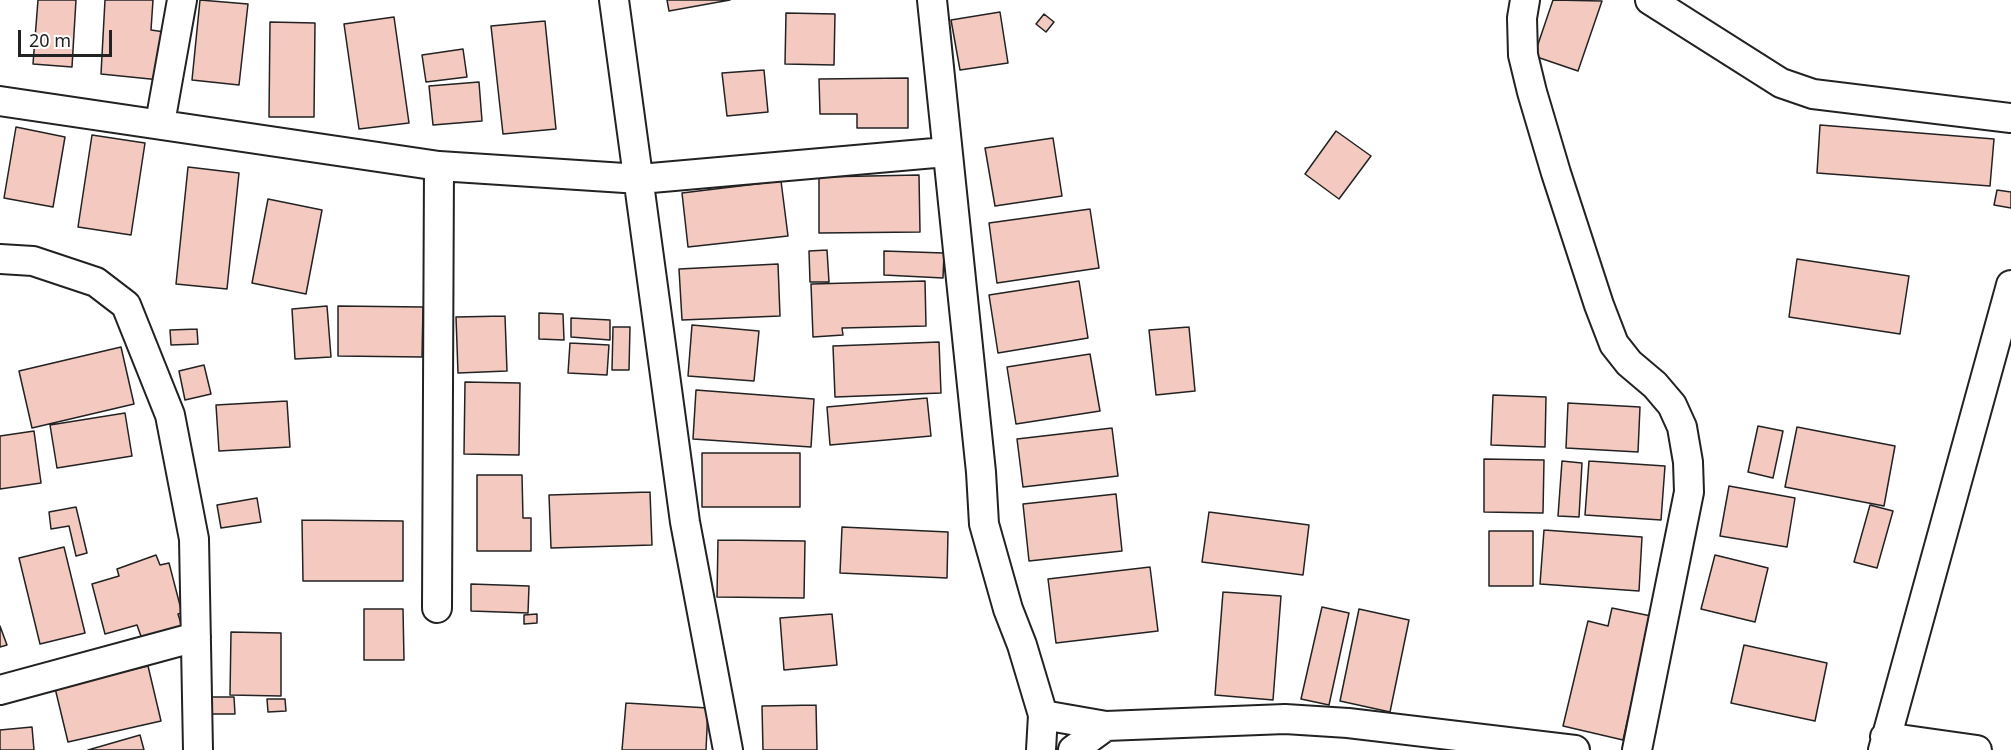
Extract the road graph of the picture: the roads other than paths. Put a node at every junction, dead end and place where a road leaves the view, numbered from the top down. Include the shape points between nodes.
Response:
1 (182, 0) edge
2 (614, 0) edge
3 (932, 0) edge
4 (1525, 0) edge
5 (1650, 0) edge
6 (0, 101) edge
7 (2011, 118) edge
8 (160, 123) junction
9 (946, 152) junction
10 (439, 166) junction
11 (639, 179) junction
12 (0, 259) edge
13 (2009, 298) edge
14 (437, 608) dead end
15 (196, 637) junction
16 (0, 690) edge
17 (1043, 715) junction
18 (1106, 726) junction
19 (1884, 743) edge
20 (198, 750) edge
21 (728, 750) edge
22 (1041, 750) edge
23 (1073, 750) edge
24 (1575, 750) edge
25 (1637, 750) edge
26 (1977, 750) edge

1 - 8 street
2 - 11 street
3 - 9 street
4 - 25 street via 1523,55 1599,305 1614,344 1672,405 1682,427 1688,462 1689,492
5 - 7 street via 1781,83 1813,94
6 - 8 street
8 - 10 street
9 - 11 street
9 - 17 street via 984,524
10 - 11 street
10 - 14 street
11 - 21 street via 685,522
12 - 15 street via 33,261 96,282 126,305 170,415 194,539
13 - 19 street
15 - 16 street
15 - 20 street
17 - 18 street
17 - 22 street
18 - 23 street
18 - 24 street via 1285,719 1419,730
19 - 26 street

